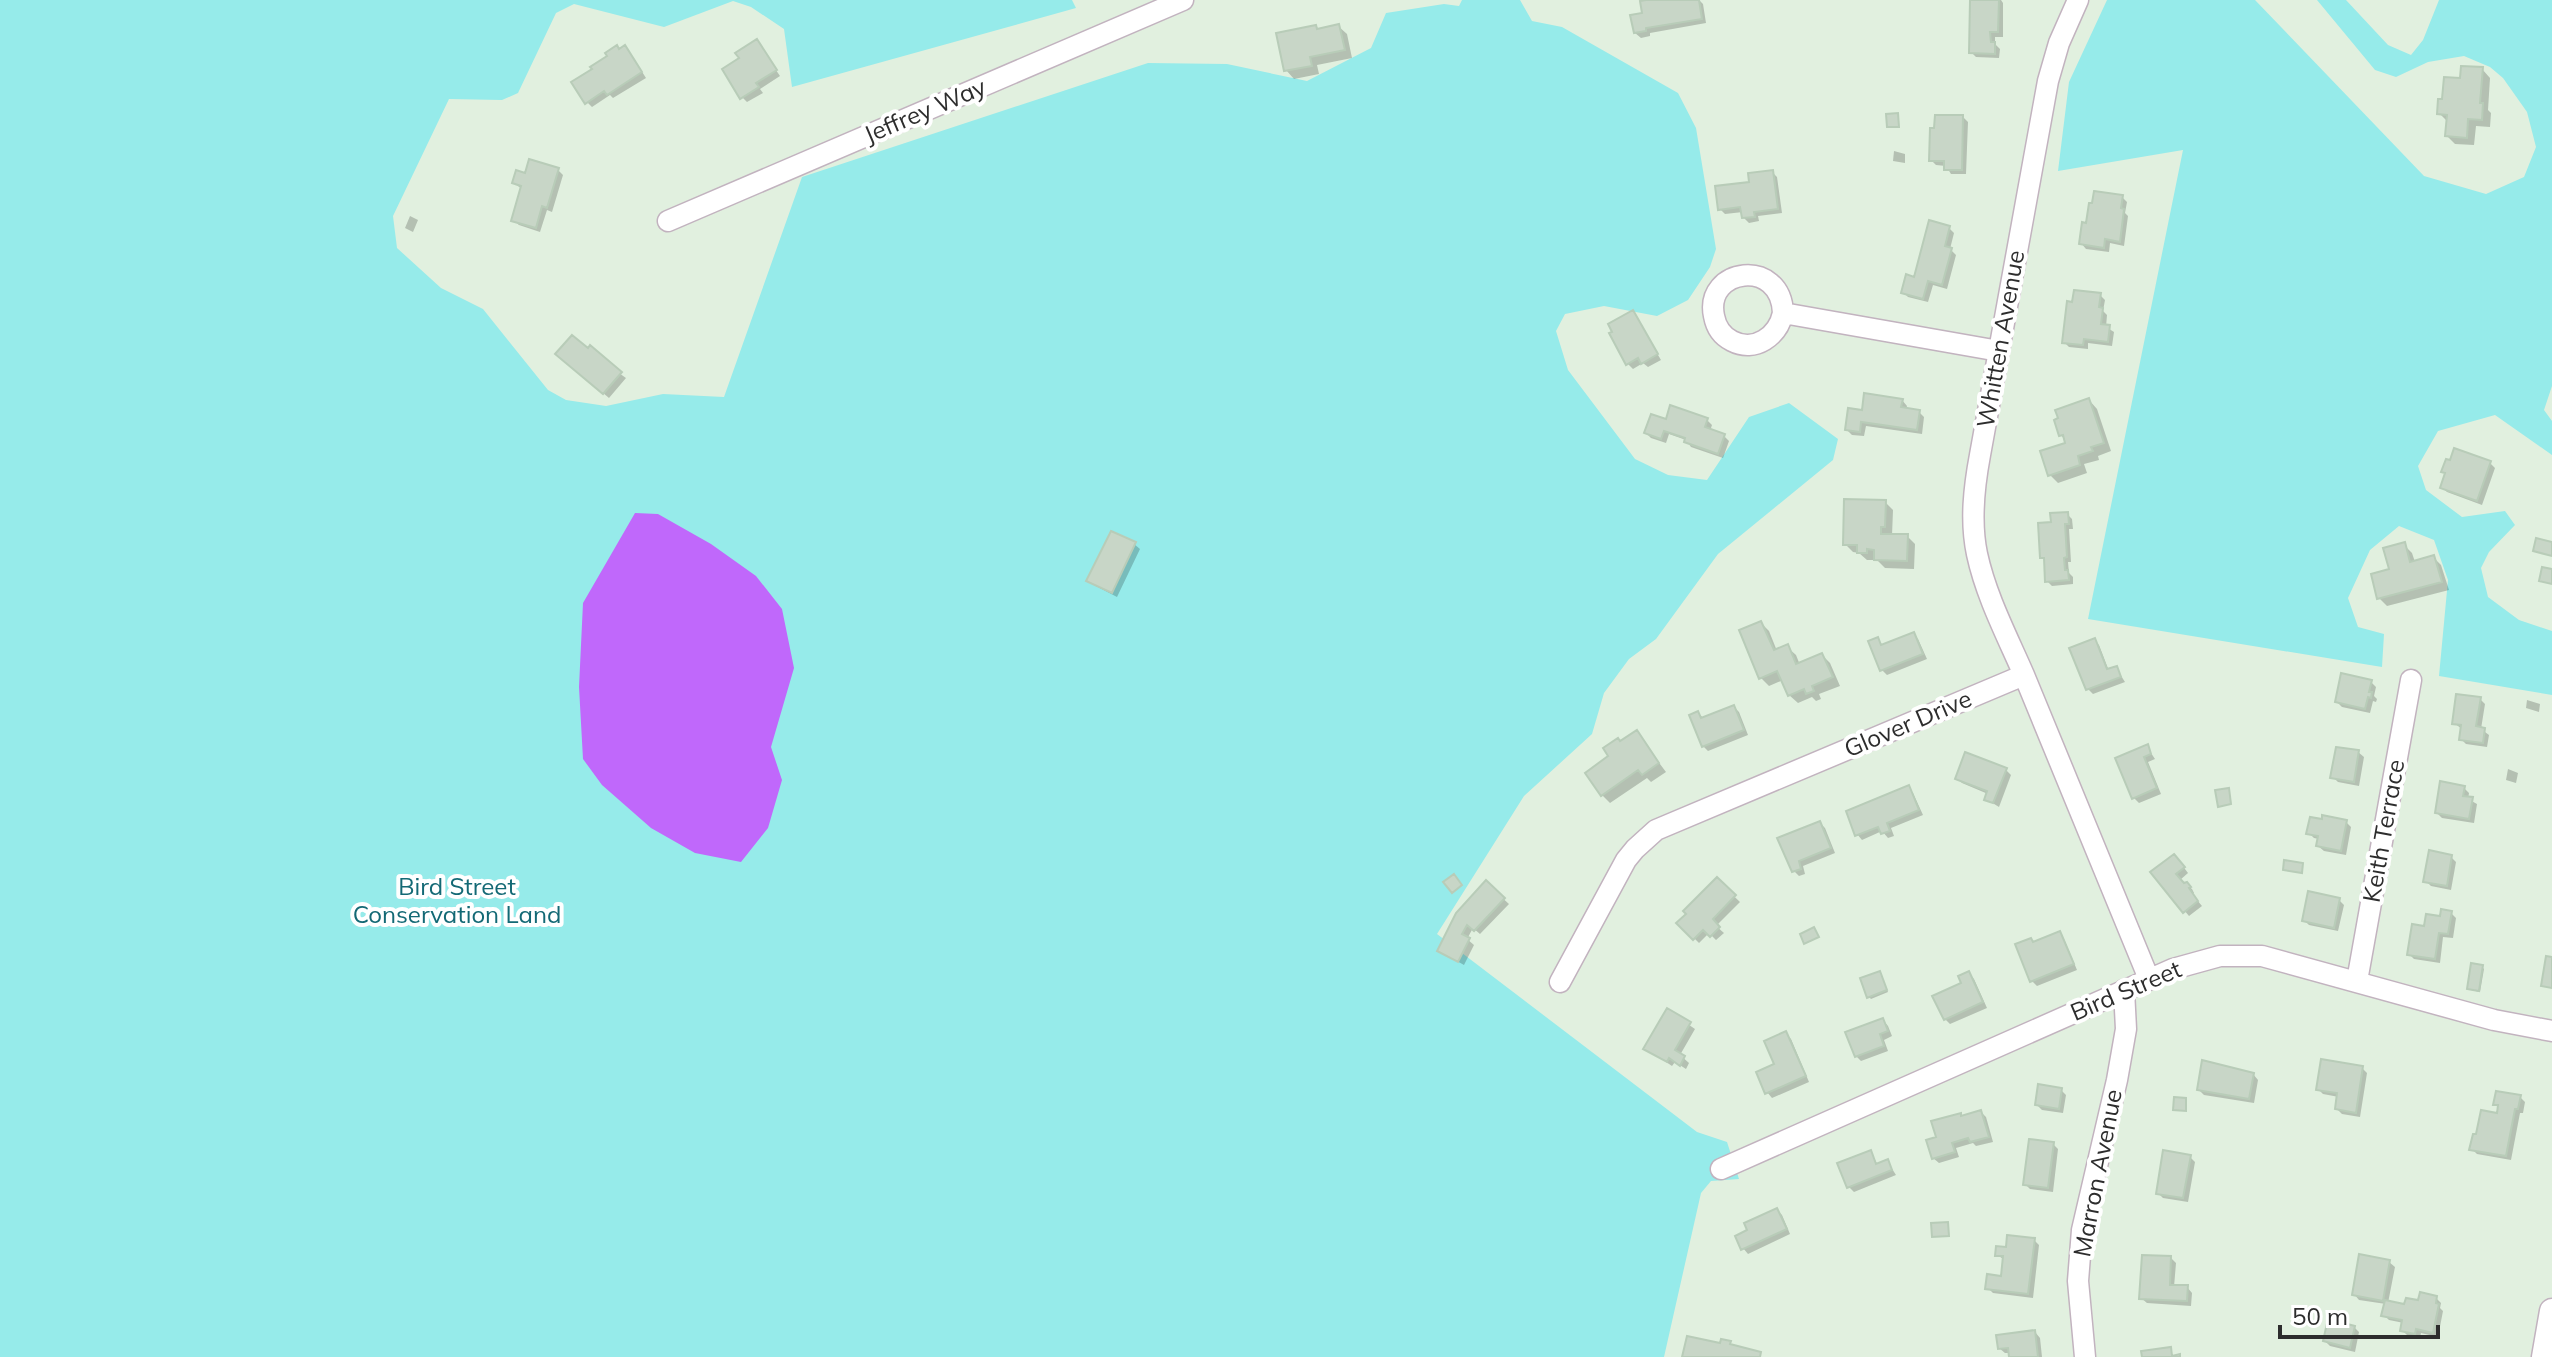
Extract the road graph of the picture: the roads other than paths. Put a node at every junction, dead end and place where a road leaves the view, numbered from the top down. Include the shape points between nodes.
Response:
1 (1183, 0) edge
2 (2078, 0) edge
3 (668, 221) dead end
4 (1783, 313) dead end
5 (1999, 351) junction
6 (2024, 675) junction
7 (2411, 680) dead end
8 (2149, 979) junction
9 (2357, 981) junction
10 (1560, 982) dead end
11 (2124, 990) junction
12 (2552, 1031) edge
13 (1721, 1169) dead end
14 (2552, 1311) edge
15 (2085, 1357) edge
16 (2544, 1357) edge

1 - 3 street, Jeffrey Way
2 - 5 street, Whitten Avenue via 2048,81
4 - 5 street
5 - 6 street, Whitten Avenue via 1976,478 1973,526 1986,584
6 - 8 street
6 - 10 street, Glover Drive via 1656,830 1626,860
7 - 9 street, Keith Terrace
8 - 9 street, Bird Street via 2220,956 2262,956
8 - 11 street, Bird Street
9 - 12 street, Bird Street
11 - 13 street, Bird Street
11 - 15 street, Marron Avenue via 2126,1029 2082,1230 2078,1281
14 - 16 street

